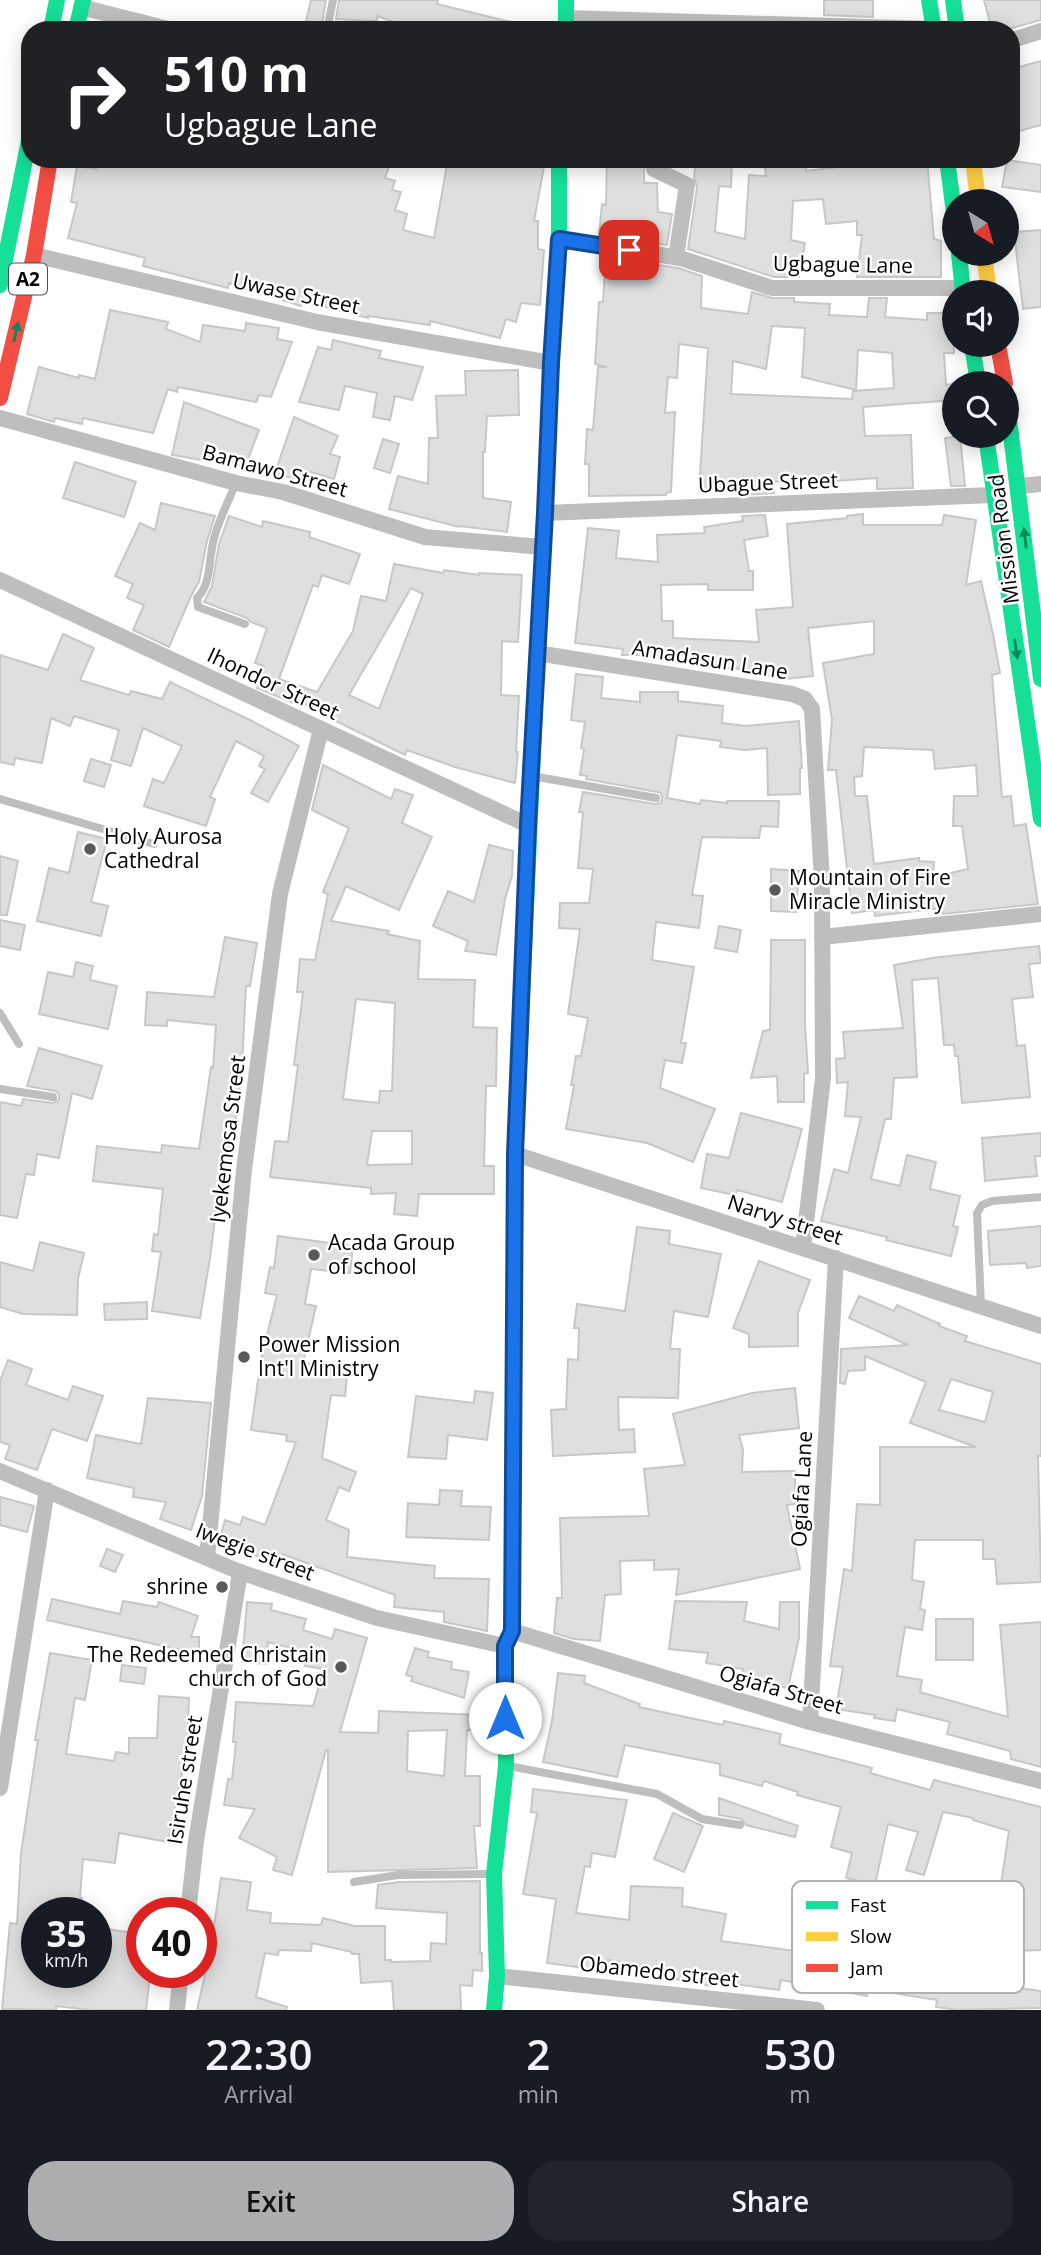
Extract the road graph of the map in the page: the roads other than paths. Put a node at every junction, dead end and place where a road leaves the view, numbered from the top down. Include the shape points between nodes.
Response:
1 (57, 0) edge
2 (333, 0) edge
3 (566, 0) edge
4 (929, 0) edge
5 (953, 0) edge
6 (82, 4) edge
7 (53, 21) edge
8 (141, 21) edge
9 (329, 21) edge
10 (566, 21) edge
11 (933, 21) edge
12 (956, 21) edge
13 (1041, 31) edge
14 (1020, 38) edge
15 (23, 168) edge
16 (48, 168) edge
17 (559, 168) edge
18 (654, 168) edge
19 (948, 168) edge
20 (974, 168) edge
21 (951, 189) edge
22 (977, 189) edge
23 (0, 197) edge
24 (17, 200) junction
25 (559, 239) junction
26 (34, 255) junction
27 (676, 257) junction
28 (0, 285) edge
29 (942, 290) edge
30 (551, 363) junction
31 (0, 398) edge
32 (0, 418) edge
33 (987, 448) edge
34 (1014, 448) edge
35 (236, 483) junction
36 (1041, 484) edge
37 (1019, 486) junction
38 (993, 495) junction
39 (545, 513) junction
40 (542, 547) junction
41 (0, 580) edge
42 (245, 624) dead end
43 (537, 653) junction
44 (1041, 679) edge
45 (321, 729) junction
46 (531, 776) junction
47 (656, 798) dead end
48 (0, 799) edge
49 (1041, 819) edge
50 (528, 825) junction
51 (154, 844) dead end
52 (1041, 914) edge
53 (822, 937) junction
54 (0, 1013) edge
55 (19, 1044) dead end
56 (0, 1089) edge
57 (53, 1097) dead end
58 (515, 1154) junction
59 (1041, 1197) edge
60 (803, 1248) junction
61 (836, 1258) junction
62 (981, 1306) junction
63 (1041, 1326) edge
64 (0, 1471) edge
65 (47, 1490) junction
66 (207, 1558) junction
67 (240, 1572) junction
68 (508, 1639) junction
69 (810, 1722) junction
70 (506, 1766) junction
71 (1041, 1781) edge
72 (0, 1788) edge
73 (740, 1825) dead end
74 (494, 1874) junction
75 (354, 1882) dead end
76 (190, 1897) edge
77 (497, 1976) junction
78 (179, 1988) edge
79 (177, 2010) edge
80 (494, 2010) edge
81 (817, 2010) edge

1 - 7 main road
2 - 9 lane
3 - 10 main road
4 - 11 main road
5 - 12 main road
6 - 8 street
13 - 14 street
15 - 24 main road, A2
16 - 26 main road, A2
17 - 25 main road
18 - 27 street via 687,185
19 - 21 main road
20 - 22 main road
23 - 24 street
24 - 28 main road, A2
25 - 27 street, Ugbague Lane
25 - 30 main road
26 - 30 street, Uwase Street via 317,322
31 -> 26 main road, A2
27 - 29 street, Ugbague Lane via 772,288
30 - 39 main road
32 - 35 street, Bamawo Street
33 - 38 main road, Mission Road
34 - 37 main road, Mission Road
35 - 40 street, Bamawo Street via 283,492 425,537
35 - 42 lane via 197,598 198,607
36 - 37 street
44 -> 37 main road, Mission Road
38 - 39 street, Ubague Street
38 -> 49 main road, Mission Road
39 - 40 main road
40 - 43 main road
41 - 45 street, Ihondor Street
43 - 46 main road
43 - 53 street, Amadasun Lane via 805,699 812,709
45 - 50 street, Ihondor Street
45 - 66 street, Iyekemosa Street via 280,894 244,1170
46 - 47 lane
46 - 50 main road
48 - 51 lane
50 - 58 main road
52 - 53 street
53 - 60 street, Amadasun Lane via 823,1078
54 - 55 lane
56 - 57 lane
58 - 60 street, Narvy street
58 - 68 main road
59 - 62 lane via 992,1201 977,1213
60 - 61 street, Narvy street
61 - 62 street, Narvy street
61 - 69 street, Ogiafa Lane
62 - 63 street, Narvy street
64 - 65 street, Iwegie street
65 - 66 street, Iwegie street
65 - 72 street
66 - 67 street, Iwegie street
67 - 68 street, Iwegie street via 377,1618
67 - 76 street, Isiruhe street
68 - 69 street, Ogiafa Street
68 - 70 main road
69 - 71 street, Ogiafa Street
70 - 73 lane via 657,1794 702,1819
70 - 74 main road
74 - 75 lane via 398,1875
74 - 77 main road
77 - 80 main road
77 - 81 street, Obamedo street
78 - 79 street

